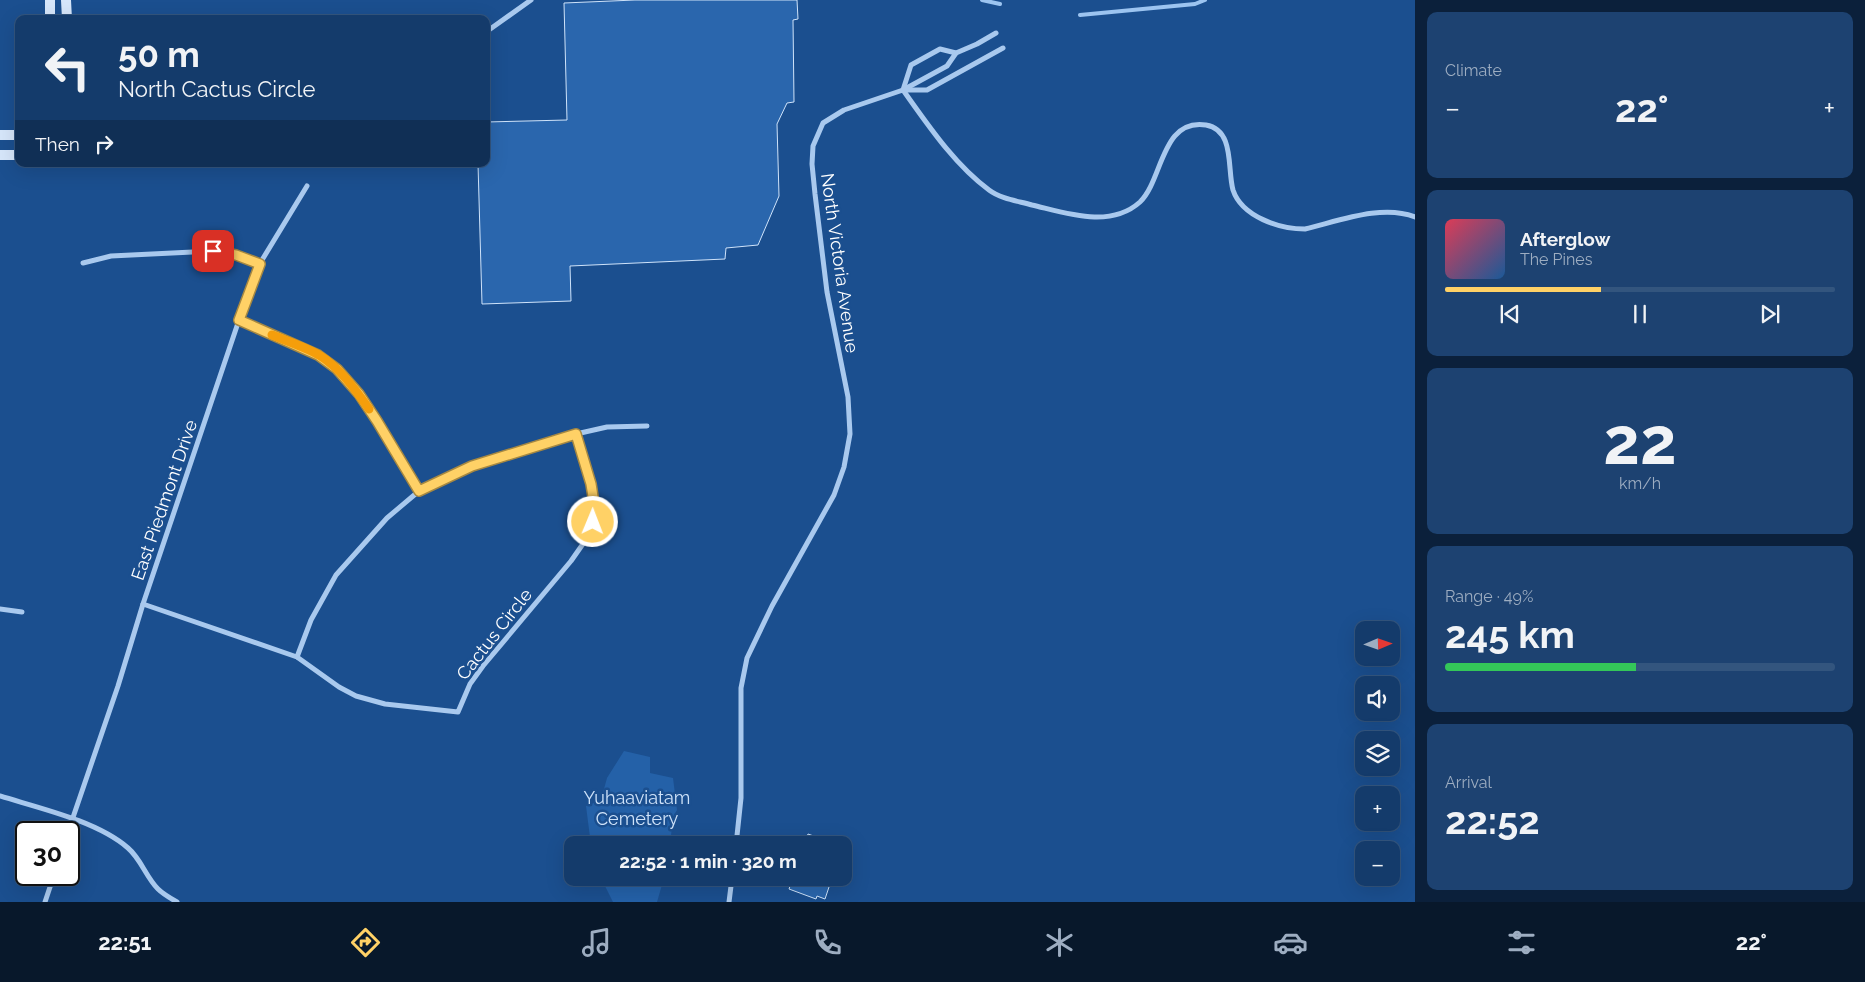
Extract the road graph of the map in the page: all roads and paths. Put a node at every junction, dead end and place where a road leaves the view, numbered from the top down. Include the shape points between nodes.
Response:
1 (50, 0) edge
2 (66, 0) edge
3 (531, 0) edge
4 (50, 15) edge
5 (67, 15) edge
6 (490, 29) edge
7 (996, 33) dead end
8 (1003, 48) dead end
9 (956, 53) junction
10 (902, 90) junction
11 (0, 135) edge
12 (15, 135) edge
13 (0, 155) edge
14 (15, 155) edge
15 (306, 186) dead end
16 (1415, 217) edge
17 (83, 262) dead end
18 (260, 264) junction
19 (239, 320) junction
20 (648, 426) dead end
21 (576, 434) junction
22 (419, 491) junction
23 (143, 604) junction
24 (0, 609) edge
25 (22, 612) dead end
26 (297, 657) junction
27 (0, 796) edge
28 (72, 819) junction
29 (737, 836) edge
30 (50, 886) edge
31 (731, 886) edge
32 (45, 902) edge
33 (177, 902) edge
34 (729, 902) edge

1 - 4 main road
2 - 5 main road
3 - 6 street
7 - 9 street
8 - 10 street via 927,90
9 - 10 street via 946,66
9 - 10 street via 940,49 911,65
10 - 16 street via 955,157 991,192 1064,213 1099,217 1130,210 1149,191 1175,136 1184,128 1203,125 1212,126 1225,139 1234,192 1245,206 1263,219 1292,229 1305,229 1386,211
10 - 29 street, North Victoria Avenue via 844,110 823,124 813,146 814,186 826,284 848,397 850,434 844,467 834,495 747,658 741,688 741,798
11 - 12 main road
13 - 14 main road
15 - 18 street, East Piedmont Drive
17 - 18 street via 111,256 213,251
18 - 19 street, East Piedmont Drive
19 - 22 street via 318,355 337,369 359,394
19 - 23 street, East Piedmont Drive
20 - 21 street via 607,427
21 - 22 street via 472,466
21 - 26 street, Cactus Circle via 594,503 593,522 585,541 483,666 470,684 458,712 385,704 356,696
22 - 26 street via 387,518 336,574
23 - 26 street, Cactus Circle
23 - 28 street, East Piedmont Drive
24 - 25 street
27 - 28 street
28 - 33 street via 111,836 129,849 157,888
30 - 32 street
31 - 34 street

